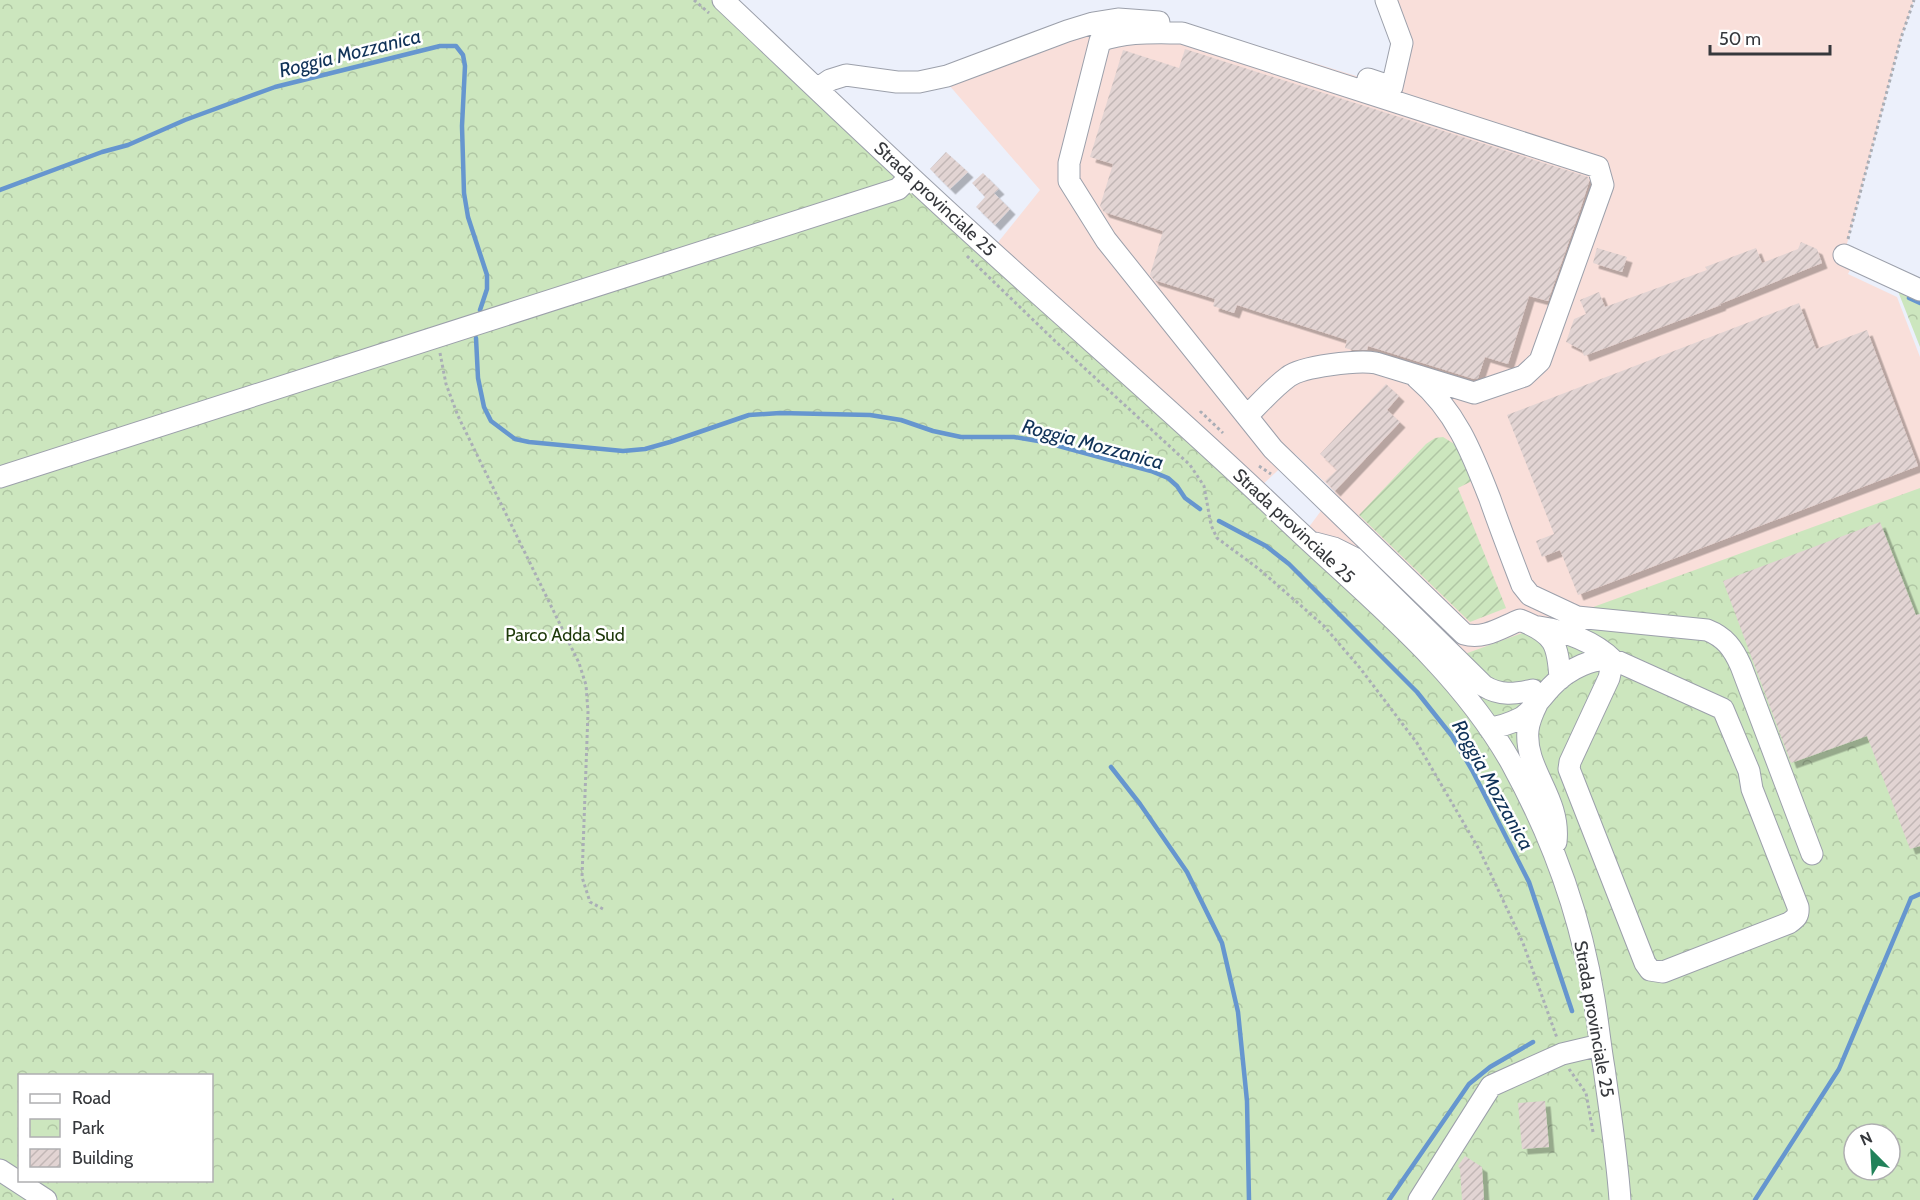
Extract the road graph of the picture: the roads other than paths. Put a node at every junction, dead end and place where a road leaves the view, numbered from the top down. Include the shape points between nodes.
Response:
1 (1386, 0) edge
2 (717, 8) edge
3 (817, 89) junction
4 (910, 177) junction
5 (1844, 255) road end
6 (1920, 290) edge
7 (1412, 374) junction
8 (1247, 416) junction
9 (0, 477) edge
10 (1311, 542) junction
11 (1536, 627) junction
12 (1613, 660) junction
13 (1560, 679) junction
14 (1535, 697) junction
15 (1489, 728) junction
16 (1554, 852) junction
17 (1812, 854) dead end
18 (1600, 1045) junction
19 (0, 1170) edge
20 (18, 1182) edge
21 (18, 1182) edge
22 (46, 1200) edge
23 (1419, 1200) edge
24 (1620, 1200) edge

1 - 3 street via 1402,43 1392,87 1193,26 1118,19 1067,31 947,76 908,82 846,75
2 - 3 street, Strada provinciale 25
3 - 4 street, Strada provinciale 25
4 - 9 street via 898,189
4 - 10 street, Strada provinciale 25
5 - 6 street
7 - 8 street via 1359,361 1290,375
7 - 8 street via 1474,393 1524,376 1540,361 1602,185 1598,168 1182,33 1116,35 1100,41 1069,163 1070,181 1106,240
7 - 17 street via 1440,400 1462,431 1522,585 1530,595 1577,617 1707,630 1730,645
8 - 11 street via 1273,449 1464,634 1488,634 1520,620
10 - 14 street via 1354,558 1484,686
10 - 15 street, Strada provinciale 25 via 1425,650
11 - 12 street via 1557,630 1590,644
11 - 13 street via 1555,644
12 - 12 street via 1726,712 1798,913 1789,923 1663,972 1650,970 1645,963 1569,769 1609,678
12 - 13 street via 1592,662
13 - 14 street
14 - 15 street via 1527,713 1513,722
14 - 16 street via 1527,739 1553,808
15 - 16 street, Strada provinciale 25 via 1528,794
16 - 18 street, Strada provinciale 25 via 1588,969
18 - 23 street via 1562,1054 1491,1086
18 - 24 street, Strada provinciale 25
19 - 21 street
20 - 22 street

